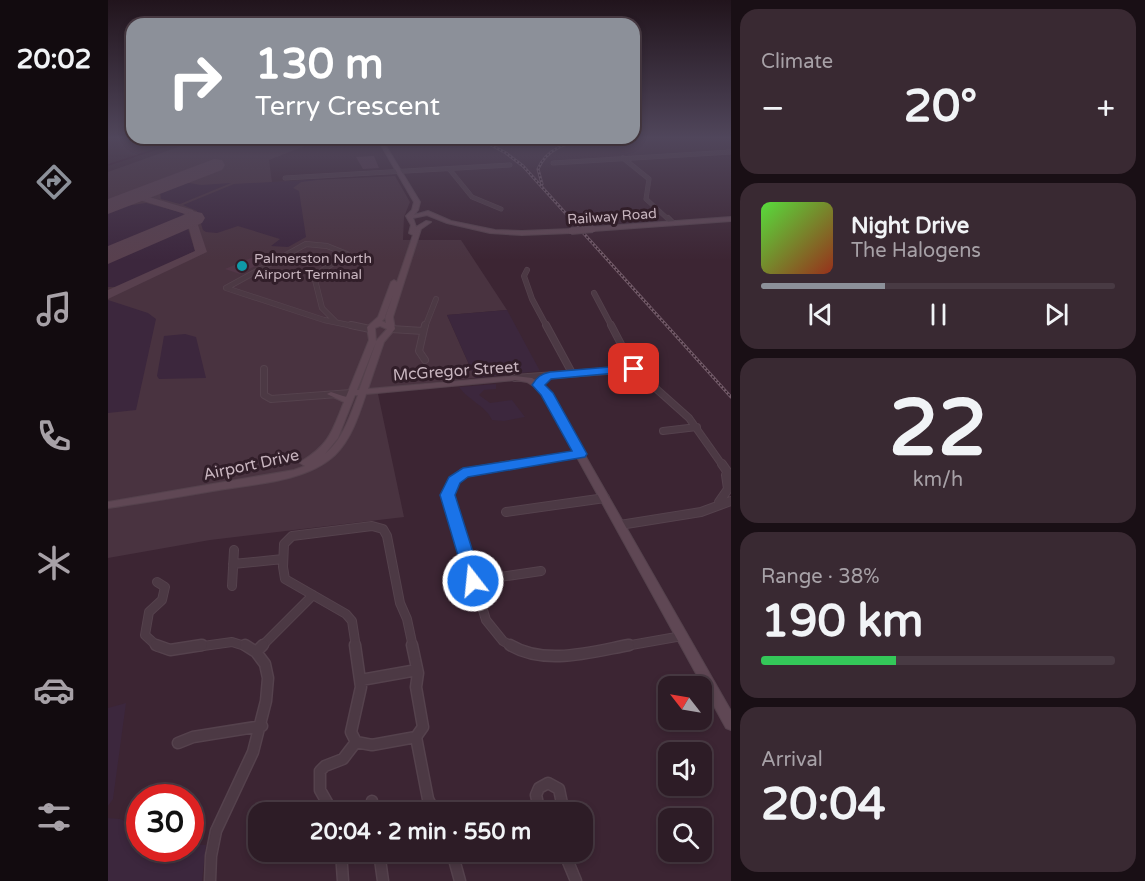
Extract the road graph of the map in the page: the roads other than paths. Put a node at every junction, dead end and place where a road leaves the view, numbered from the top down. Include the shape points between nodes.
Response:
1 (401, 178) edge
2 (403, 178) edge
3 (404, 178) edge
4 (457, 178) edge
5 (648, 178) edge
6 (408, 188) junction
7 (501, 209) dead end
8 (433, 214) junction
9 (410, 219) junction
10 (731, 219) edge
11 (428, 222) junction
12 (673, 223) junction
13 (478, 229) junction
14 (494, 231) junction
15 (412, 248) junction
16 (527, 270) dead end
17 (594, 293) dead end
18 (436, 299) dead end
19 (318, 301) junction
20 (300, 312) junction
21 (336, 322) junction
22 (372, 328) junction
23 (391, 329) junction
24 (423, 331) junction
25 (425, 360) dead end
26 (264, 369) dead end
27 (634, 369) junction
28 (573, 373) junction
29 (550, 376) junction
30 (366, 378) junction
31 (515, 378) junction
32 (538, 385) junction
33 (390, 389) junction
34 (331, 394) joint
35 (353, 396) junction
36 (697, 427) junction
37 (663, 431) dead end
38 (580, 454) junction
39 (723, 468) junction
40 (731, 477) edge
41 (605, 498) junction
42 (108, 499) edge
43 (731, 501) edge
44 (108, 505) edge
45 (715, 506) junction
46 (506, 513) dead end
47 (620, 525) junction
48 (234, 550) dead end
49 (283, 559) junction
50 (233, 564) junction
51 (541, 571) dead end
52 (473, 581) junction
53 (157, 582) dead end
54 (232, 586) dead end
55 (313, 595) junction
56 (682, 636) junction
57 (256, 652) junction
58 (417, 670) junction
59 (361, 680) junction
60 (731, 724) edge
61 (262, 726) junction
62 (416, 737) junction
63 (356, 742) junction
64 (178, 743) dead end
65 (327, 802) edge
66 (430, 802) edge
67 (536, 802) edge
68 (562, 802) edge
69 (342, 862) edge
70 (380, 862) edge
71 (455, 862) edge
72 (570, 862) edge
73 (210, 881) edge
74 (344, 881) edge
75 (382, 881) edge
76 (460, 881) edge
77 (576, 881) edge

1 - 6 main road
2 - 6 main road
3 - 8 main road via 421,201 422,209
4 - 7 street via 472,197
5 - 12 street via 646,199
6 - 9 main road via 417,203
8 - 9 main road via 417,214
8 - 11 main road, Airport Drive via 434,219
8 - 14 main road, Railway Road via 453,223
9 - 11 main road, Railway Road
9 - 22 main road, Airport Drive via 414,229 381,318
10 - 12 main road, Railway Road
11 - 13 main road, Railway Road
11 - 15 main road, Airport Drive via 418,228
12 - 14 main road, Railway Road, bridge via 534,233
13 - 14 main road, Railway Road
13 - 15 main road via 431,225 421,230
15 - 23 main road, Airport Drive via 388,317
16 - 28 street via 524,276 532,299
17 - 27 street
18 - 24 street
19 - 20 street via 316,309
19 - 20 street via 314,276 347,254 314,243 226,288
19 - 21 street via 327,317
20 - 21 street
21 - 22 street
22 - 23 main road via 382,334
22 - 35 main road, Airport Drive via 373,340
23 - 24 street
23 - 30 main road, Airport Drive via 380,341
24 - 25 street via 419,351
26 - 34 street via 267,398
27 - 28 street
27 - 36 street
28 - 29 street
29 - 31 street
29 - 32 street
30 - 33 main road via 372,385
30 - 35 main road, Airport Drive
31 - 32 main road, McGregor Street
31 - 33 main road, McGregor Street
32 - 38 main road, McGregor Street
33 - 35 main road, McGregor Street
34 - 35 main road
35 - 42 main road, Airport Drive via 331,444 297,466
35 - 44 main road, Airport Drive via 341,443 325,459 302,471
36 - 37 street
36 - 39 street
38 - 41 main road, McGregor Street
38 - 52 street via 463,473 454,481 448,495
39 - 40 street
39 - 45 street via 729,486
41 - 46 street
41 - 47 main road, McGregor Street
43 - 45 street
45 - 47 street via 694,514
47 - 56 main road, McGregor Street
48 - 50 street
49 - 50 street
49 - 55 street via 284,577
49 - 58 street via 284,544 292,537 372,526 383,529
50 - 54 street
51 - 52 street
52 - 56 street via 486,620 502,640 525,654 567,656
53 - 57 street via 165,587 162,600 149,612 145,635 158,647 172,650 230,642
55 - 57 street
55 - 59 street via 350,618
56 - 60 main road, McGregor Street
57 - 61 street via 266,665 268,681
58 - 59 street
58 - 62 street via 423,727
59 - 63 street via 351,732
61 - 64 street
61 - 73 street via 217,829
62 - 63 street via 372,745
62 - 66 street
63 - 65 street via 343,759 320,771 320,790
67 - 68 street via 540,786 548,783 559,789
69 - 74 street
70 - 75 street
71 - 76 street
72 - 77 street

